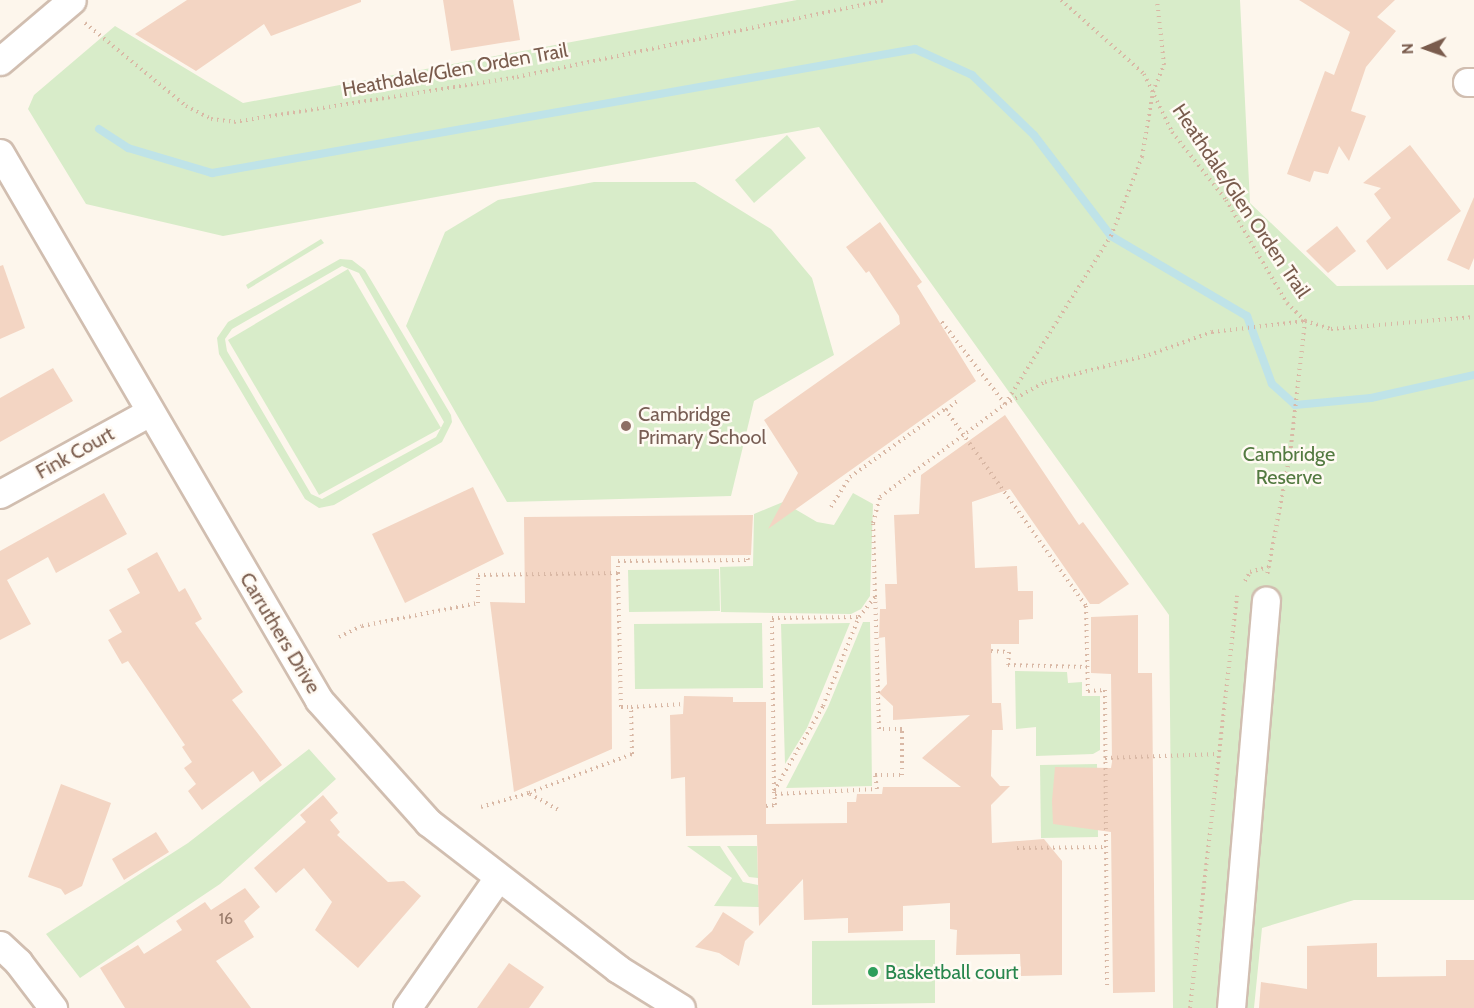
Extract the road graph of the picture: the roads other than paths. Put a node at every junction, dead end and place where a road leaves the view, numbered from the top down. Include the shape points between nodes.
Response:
1 (68, 3) edge
2 (0, 61) edge
3 (0, 153) edge
4 (150, 412) junction
5 (0, 494) edge
6 (1266, 601) road end
7 (497, 879) junction
8 (0, 945) edge
9 (53, 1008) edge
10 (407, 1008) edge
11 (681, 1008) edge
12 (1232, 1008) edge

1 - 2 street
3 - 4 street, Carruthers Drive
4 - 5 street, Fink Court
4 - 7 street, Carruthers Drive via 319,700 428,822
6 - 12 street
7 - 10 street
7 - 11 street, Carruthers Drive via 618,969
8 - 9 street

